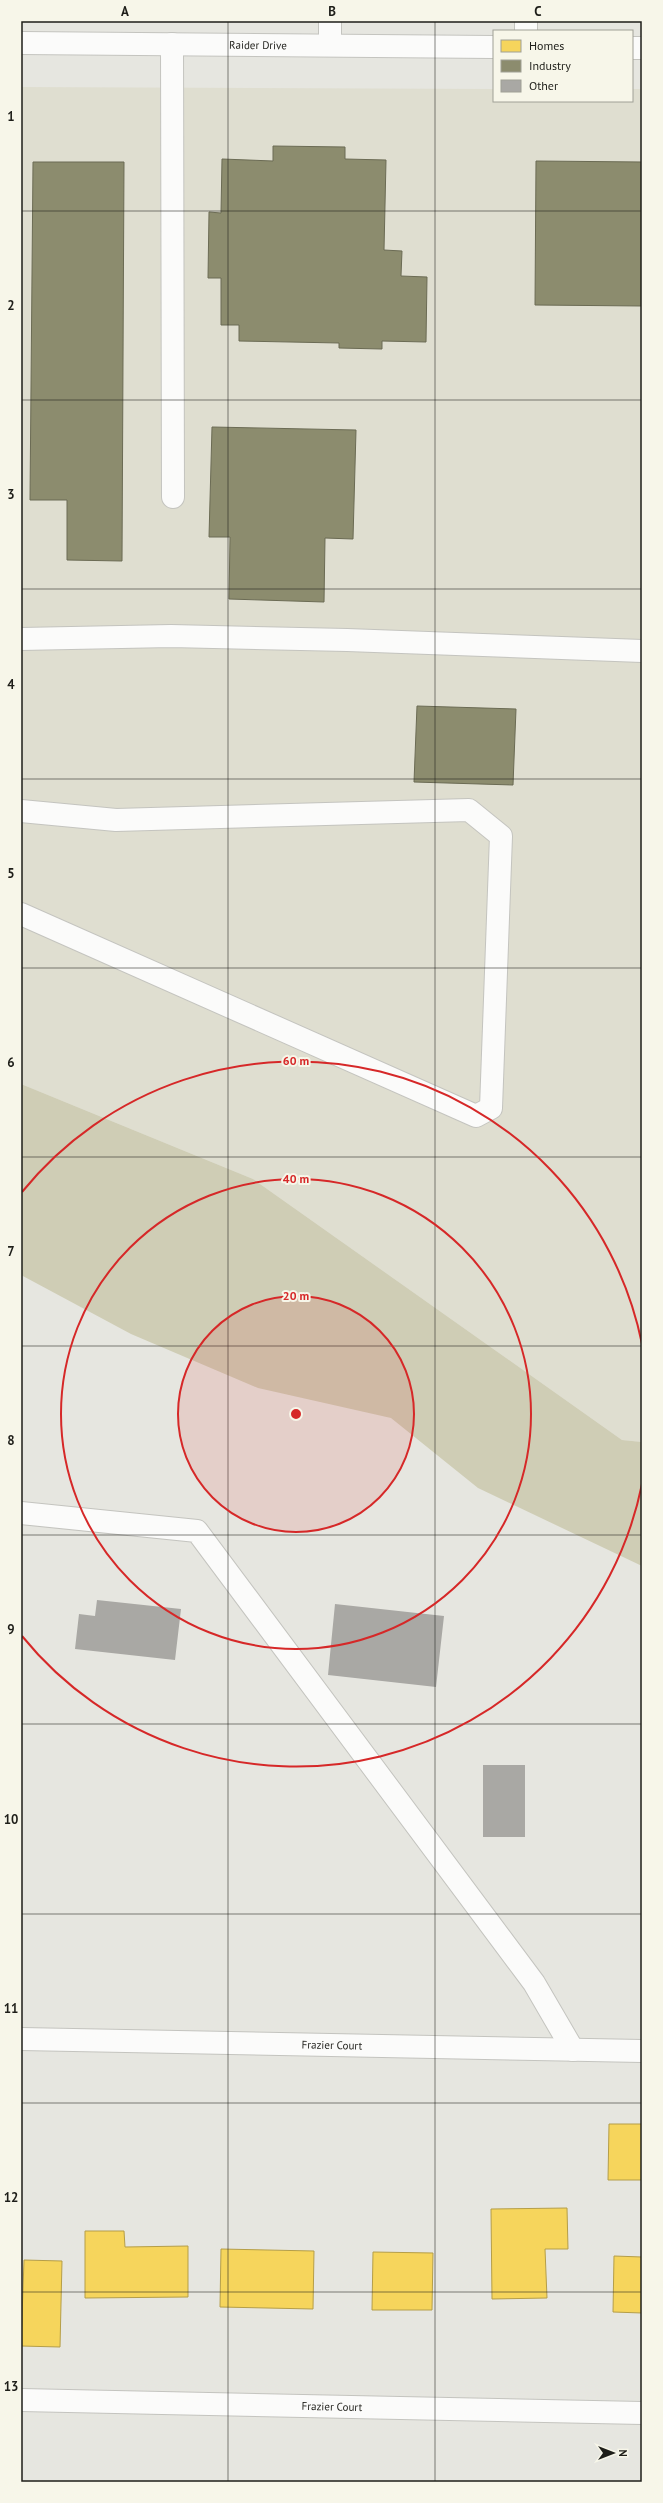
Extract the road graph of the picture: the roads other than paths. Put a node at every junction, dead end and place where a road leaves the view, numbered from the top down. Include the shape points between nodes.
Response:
1 (330, 21) edge
2 (21, 43) edge
3 (172, 44) junction
4 (330, 46) junction
5 (493, 47) edge
6 (173, 498) dead end
7 (21, 639) edge
8 (642, 651) edge
9 (21, 811) edge
10 (21, 914) edge
11 (21, 1513) edge
12 (21, 2039) edge
13 (573, 2050) junction
14 (642, 2051) edge
15 (21, 2400) edge
16 (642, 2413) edge

1 - 4 street
2 - 3 street, Raider Drive
3 - 4 street, Raider Drive
3 - 6 street
4 - 5 street, Raider Drive
7 - 8 street via 171,636
9 - 10 street via 116,820 469,810 501,836 491,1108 476,1116
11 - 13 street via 197,1531 534,1983
12 - 13 street, Frazier Court
13 - 14 street, Frazier Court
15 - 16 street, Frazier Court

